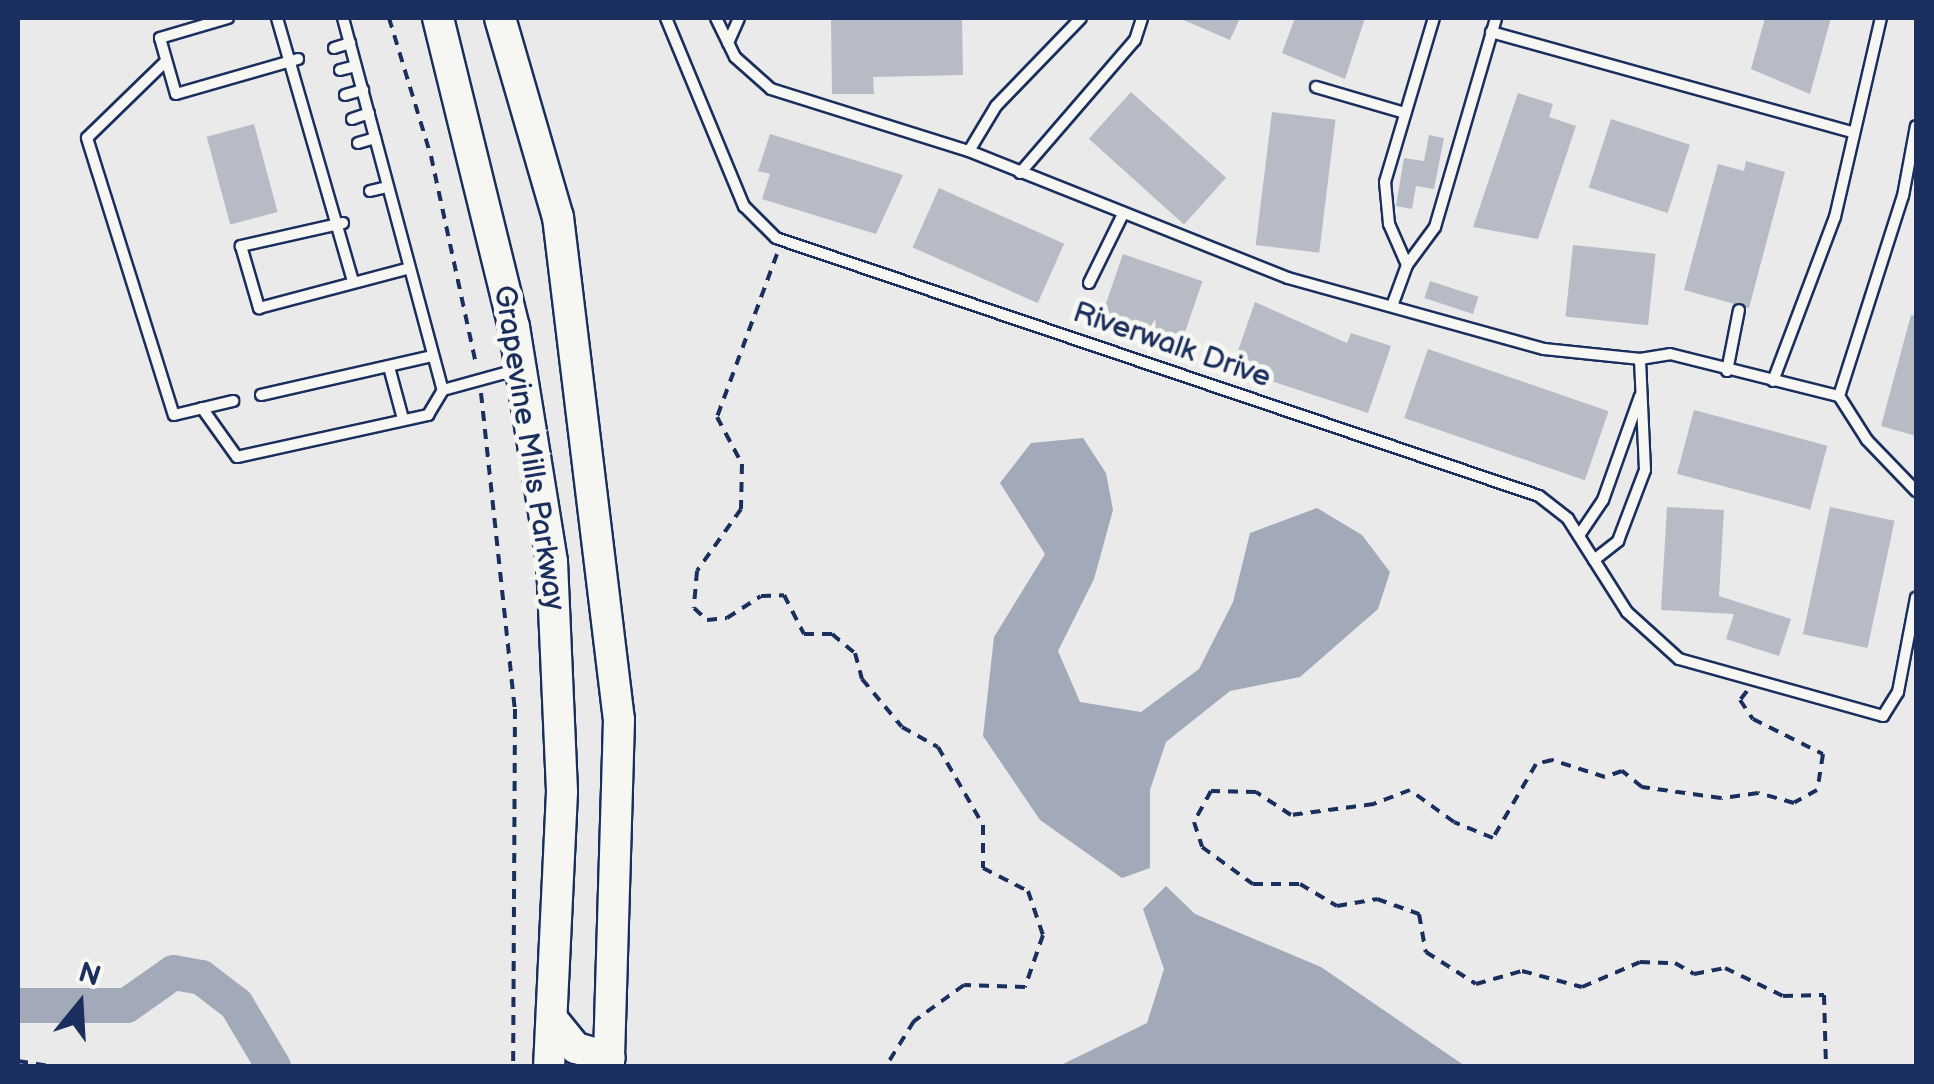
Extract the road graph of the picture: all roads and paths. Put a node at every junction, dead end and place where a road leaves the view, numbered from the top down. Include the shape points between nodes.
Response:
1 (228, 18) edge
2 (277, 18) edge
3 (343, 18) edge
4 (389, 18) edge
5 (438, 18) edge
6 (500, 18) edge
7 (666, 18) edge
8 (716, 18) edge
9 (739, 18) edge
10 (1081, 18) edge
11 (1142, 18) edge
12 (1434, 18) edge
13 (1496, 18) edge
14 (1881, 18) edge
15 (1492, 32) junction
16 (350, 42) junction
17 (728, 43) junction
18 (334, 48) dead end
19 (293, 60) junction
20 (164, 63) junction
21 (356, 66) junction
22 (340, 70) dead end
23 (1316, 87) dead end
24 (363, 90) junction
25 (345, 95) dead end
26 (1405, 113) junction
27 (369, 114) junction
28 (352, 119) dead end
29 (1916, 126) edge
30 (1852, 132) junction
31 (376, 138) junction
32 (358, 143) dead end
33 (969, 151) junction
34 (382, 162) junction
35 (366, 167) dead end
36 (1020, 173) junction
37 (388, 187) junction
38 (370, 191) dead end
39 (394, 210) junction
40 (379, 213) dead end
41 (1122, 216) junction
42 (339, 224) junction
43 (783, 240) junction
44 (1407, 265) junction
45 (407, 269) junction
46 (352, 282) junction
47 (1089, 283) dead end
48 (1392, 306) junction
49 (1739, 310) dead end
50 (432, 356) junction
51 (1640, 359) junction
52 (390, 367) junction
53 (522, 368) junction
54 (1727, 371) junction
55 (479, 378) junction
56 (1773, 381) junction
57 (444, 390) junction
58 (261, 395) dead end
59 (1640, 395) junction
60 (1839, 396) junction
61 (232, 401) dead end
62 (202, 408) junction
63 (403, 419) junction
64 (1916, 491) edge
65 (1580, 534) junction
66 (1594, 560) junction
67 (1916, 598) edge
68 (1754, 681) junction
69 (553, 1020) junction
70 (18, 1061) edge
71 (609, 1062) edge
72 (48, 1066) edge
73 (512, 1066) edge
74 (549, 1066) edge
75 (886, 1066) edge
76 (1826, 1066) edge

1 - 20 lane via 160,38
2 - 19 lane
3 - 16 lane
4 - 55 path via 431,156
5 - 53 main road, Grapevine Mills Parkway
6 - 71 main road, Grapevine Mills Parkway via 558,218 583,376 618,720
7 - 43 lane, Riverwalk Drive via 744,206
8 - 17 lane
9 - 17 lane
10 - 33 lane via 996,106
11 - 36 lane via 1135,40
12 - 26 lane
13 - 15 lane
14 - 30 lane
15 - 30 lane
15 - 44 lane via 1436,226
16 - 18 lane
16 - 21 lane
17 - 33 lane via 771,89
19 - 20 lane via 176,94
19 - 42 lane
20 - 62 lane via 87,138 174,415
21 - 22 lane
21 - 24 lane
23 - 26 lane
24 - 25 lane
24 - 27 lane
26 - 44 lane via 1385,182 1389,224
27 - 28 lane
27 - 31 lane
29 - 60 lane via 1903,196
30 - 56 lane via 1835,217
31 - 32 lane
31 - 34 lane
33 - 36 lane
34 - 35 lane
34 - 37 lane
36 - 41 lane
37 - 38 lane
37 - 39 lane
39 - 40 lane
39 - 45 lane
41 - 47 lane
41 - 48 lane via 1288,278
42 - 46 lane
42 - 46 lane via 241,246 260,308
43 - 65 lane, Riverwalk Drive via 1477,472 1539,496
43 - 75 path via 717,417 730,432 745,488 713,557 697,571 694,608 707,620 727,618 761,596 784,596 804,634 832,634 855,653 862,678 902,727 938,747 983,825 983,868 1028,891 1043,935 1025,987 964,985 914,1020
44 - 48 lane
45 - 46 lane
45 - 50 lane
48 - 51 lane via 1544,349
49 - 54 lane
50 - 52 lane
50 - 57 lane
51 - 54 lane via 1670,354
51 - 59 lane
52 - 58 lane
52 - 63 lane
53 - 55 lane
53 - 69 main road, Grapevine Mills Parkway via 558,655
54 - 56 lane
55 - 57 lane
55 - 73 path via 515,709
56 - 60 lane
57 - 63 lane via 428,414
59 - 65 lane via 1604,500
59 - 66 lane via 1644,470 1618,541
60 - 64 lane via 1866,440
61 - 62 lane
62 - 63 lane via 238,456
65 - 66 lane, Riverwalk Drive
66 - 68 lane, Riverwalk Drive via 1651,640
67 - 68 lane, Riverwalk Drive via 1898,692 1883,716
68 - 76 path via 1740,700 1754,719 1823,754 1816,790 1794,803 1758,793 1722,798 1710,790 1642,787 1622,771 1605,777 1552,760 1536,764 1493,838 1454,822 1410,790 1374,804 1291,816 1256,792 1211,791 1194,822 1202,847 1253,884 1300,884 1337,906 1376,899 1418,914 1426,952 1476,984 1522,971 1582,988 1640,962 1675,963 1694,974 1725,968 1784,996 1824,994
69 - 71 main road via 576,1048
69 - 74 main road, Grapevine Mills Parkway
70 - 72 path

